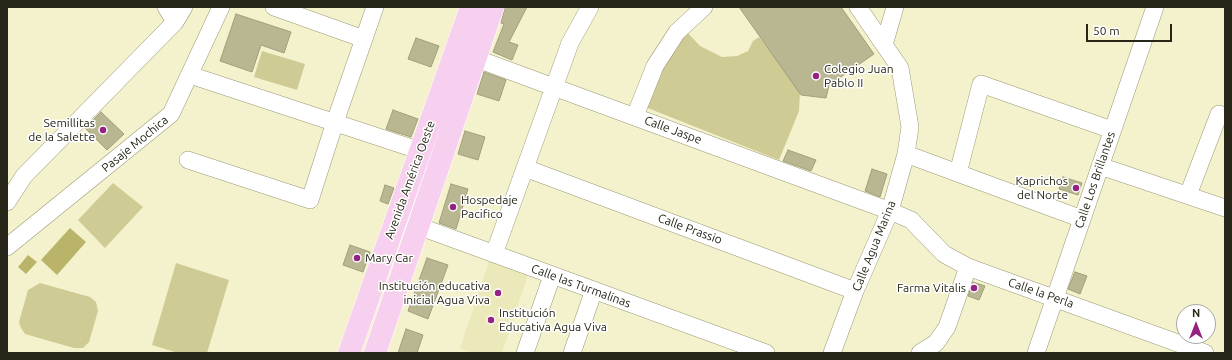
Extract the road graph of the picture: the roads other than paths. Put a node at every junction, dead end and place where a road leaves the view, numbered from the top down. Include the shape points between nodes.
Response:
1 (166, 7) edge
2 (184, 7) edge
3 (221, 7) edge
4 (274, 7) edge
5 (376, 7) edge
6 (471, 7) edge
7 (493, 7) edge
8 (590, 7) edge
9 (704, 7) edge
10 (858, 7) edge
11 (895, 7) edge
12 (1155, 7) edge
13 (175, 22) junction
14 (364, 39) junction
15 (884, 46) junction
16 (465, 54) junction
17 (190, 75) junction
18 (555, 86) junction
19 (1220, 114) dead end
20 (635, 116) junction
21 (335, 122) junction
22 (1112, 130) junction
23 (421, 151) junction
24 (906, 154) junction
25 (188, 160) dead end
26 (1100, 166) junction
27 (525, 168) junction
28 (958, 173) junction
29 (1188, 195) junction
30 (7, 202) edge
31 (1225, 208) edge
32 (890, 211) junction
33 (1082, 218) junction
34 (397, 219) junction
35 (417, 226) junction
36 (7, 248) edge
37 (494, 254) junction
38 (968, 267) junction
39 (552, 276) junction
40 (594, 290) junction
41 (855, 291) junction
42 (1055, 298) junction
43 (349, 353) edge
44 (375, 353) edge
45 (525, 353) edge
46 (572, 353) edge
47 (766, 353) edge
48 (832, 353) edge
49 (920, 353) edge
50 (1036, 353) edge
51 (1205, 353) edge

1 - 13 street
2 - 13 street
3 - 17 street, Pasaje Mochica
4 - 14 street
5 - 14 street
6 - 16 main road, Avenida América Oeste
7 - 16 main road, Avenida América Oeste
8 - 18 street via 570,43
9 - 20 street via 676,32 655,66
10 - 15 street, Calle Agua Marina
11 - 15 street
12 - 22 street, Calle Los Brillantes
13 - 30 street via 24,176
14 - 21 street
15 - 24 street, Calle Agua Marina via 900,68 910,127
16 - 18 street, Calle Jaspe
16 - 23 main road, Avenida América Oeste
16 - 35 main road, Avenida América Oeste
17 - 21 street
17 - 36 street, Pasaje Mochica via 171,114
18 - 20 street, Calle Jaspe
18 - 27 street
19 - 29 street
20 - 32 street, Calle Jaspe
21 - 23 street
21 - 25 street via 310,200
22 - 26 street, Calle Los Brillantes
22 - 28 street via 981,84
23 - 34 main road, Avenida América Oeste
24 - 28 street
24 - 32 street, Calle Agua Marina
26 - 29 street
26 - 33 street, Calle Los Brillantes
27 - 37 street
27 - 41 street, Calle Prassio
28 - 33 street
29 - 31 street
32 - 38 street, Calle la Perla via 911,220 944,254
32 - 41 street, Calle Agua Marina
33 - 42 street, Calle Los Brillantes
34 - 35 street, Calle las Turmalinas
34 - 43 main road, Avenida América Oeste
35 - 37 street, Calle las Turmalinas
35 - 44 main road, Avenida América Oeste
37 - 39 street, Calle las Turmalinas
38 - 42 street, Calle la Perla
38 - 49 street via 947,327 936,343
39 - 40 street, Calle las Turmalinas
39 - 45 street
40 - 46 street
40 - 47 street, Calle las Turmalinas
41 - 48 street, Calle Agua Marina
42 - 50 street, Calle Los Brillantes
42 - 51 street, Calle la Perla

